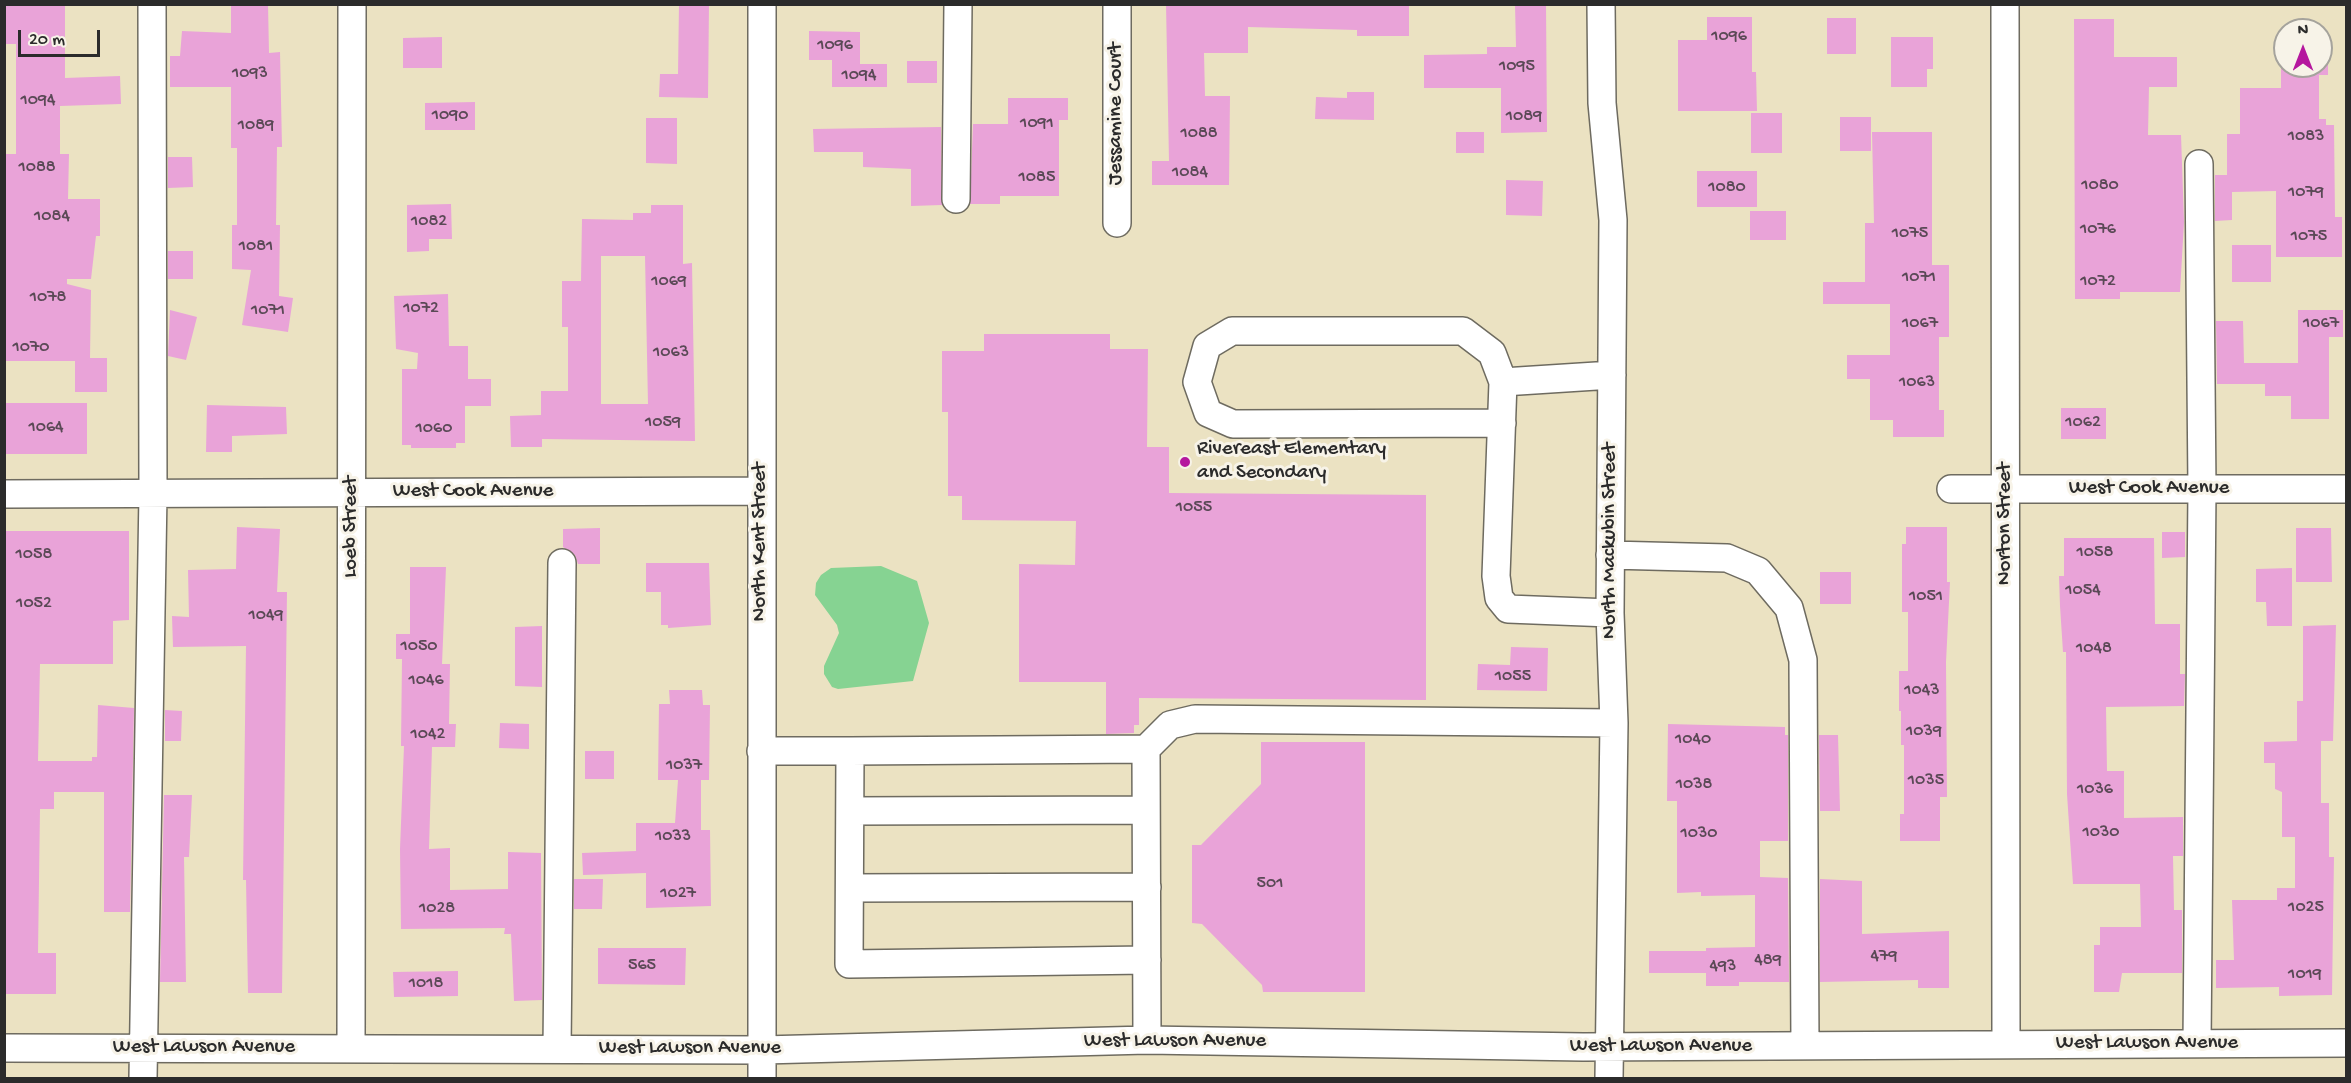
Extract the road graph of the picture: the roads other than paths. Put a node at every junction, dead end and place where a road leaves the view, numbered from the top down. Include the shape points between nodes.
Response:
1 (152, 4) edge
2 (352, 4) edge
3 (762, 4) edge
4 (958, 4) edge
5 (1117, 4) edge
6 (1601, 4) edge
7 (2005, 4) edge
8 (2199, 164) dead end
9 (956, 199) dead end
10 (1117, 222) dead end
11 (1612, 375) junction
12 (1503, 382) junction
13 (1502, 423) junction
14 (1951, 489) dead end
15 (2006, 489) junction
16 (2202, 489) junction
17 (2346, 489) edge
18 (762, 491) junction
19 (352, 493) junction
20 (4, 494) edge
21 (153, 494) junction
22 (1611, 555) junction
23 (562, 563) dead end
24 (1610, 613) junction
25 (1614, 723) junction
26 (1146, 749) junction
27 (761, 751) junction
28 (850, 751) junction
29 (1146, 810) junction
30 (850, 811) junction
31 (1147, 887) junction
32 (850, 888) junction
33 (1147, 960) junction
34 (1147, 1040) junction
35 (2197, 1043) junction
36 (2346, 1043) edge
37 (2006, 1044) junction
38 (1805, 1046) junction
39 (1610, 1047) junction
40 (4, 1048) edge
41 (143, 1048) junction
42 (351, 1049) junction
43 (557, 1049) junction
44 (763, 1050) junction
45 (143, 1078) edge
46 (762, 1078) edge
47 (1609, 1078) edge

1 - 21 street
2 - 19 street, Loeb Street
3 - 18 street, North Kent Street
4 - 9 street
5 - 10 street, Jessamine Court
6 - 11 street, North Mackubin Street via 1602,104 1613,220
7 - 15 street, Norton Street
8 - 16 street
11 - 12 street
11 - 22 street, North Mackubin Street
12 - 13 street
12 - 13 street via 1492,352 1463,331 1232,331 1207,346 1197,382 1208,413 1233,424
13 - 24 street via 1496,576 1499,598 1508,609
14 - 15 street, West Cook Avenue
15 - 16 street, West Cook Avenue
15 - 37 street, Norton Street
16 - 17 street, West Cook Avenue
16 - 35 street
18 - 19 street, West Cook Avenue
18 - 27 street, North Kent Street
19 - 21 street, West Cook Avenue
19 - 42 street, Loeb Street
20 - 21 street, West Cook Avenue
21 - 41 street
22 - 24 street, North Mackubin Street
22 - 38 street via 1727,558 1758,571 1789,608 1803,660
23 - 43 street
24 - 25 street, North Mackubin Street
25 - 26 street via 1195,719 1170,725
25 - 39 street, North Mackubin Street
26 - 28 street
26 - 29 street
27 - 28 street
27 - 44 street, North Kent Street
28 - 30 street
29 - 30 street
29 - 31 street
30 - 32 street
31 - 32 street
31 - 33 street
32 - 33 street via 849,964
33 - 34 street
34 - 39 street, West Lawson Avenue
34 - 44 street, West Lawson Avenue
35 - 36 street, West Lawson Avenue
35 - 37 street, West Lawson Avenue
37 - 38 street, West Lawson Avenue
38 - 39 street, West Lawson Avenue
39 - 47 street, North Mackubin Street
40 - 41 street, West Lawson Avenue
41 - 42 street, West Lawson Avenue
41 - 45 street
42 - 43 street, West Lawson Avenue
43 - 44 street, West Lawson Avenue
44 - 46 street, North Kent Street

